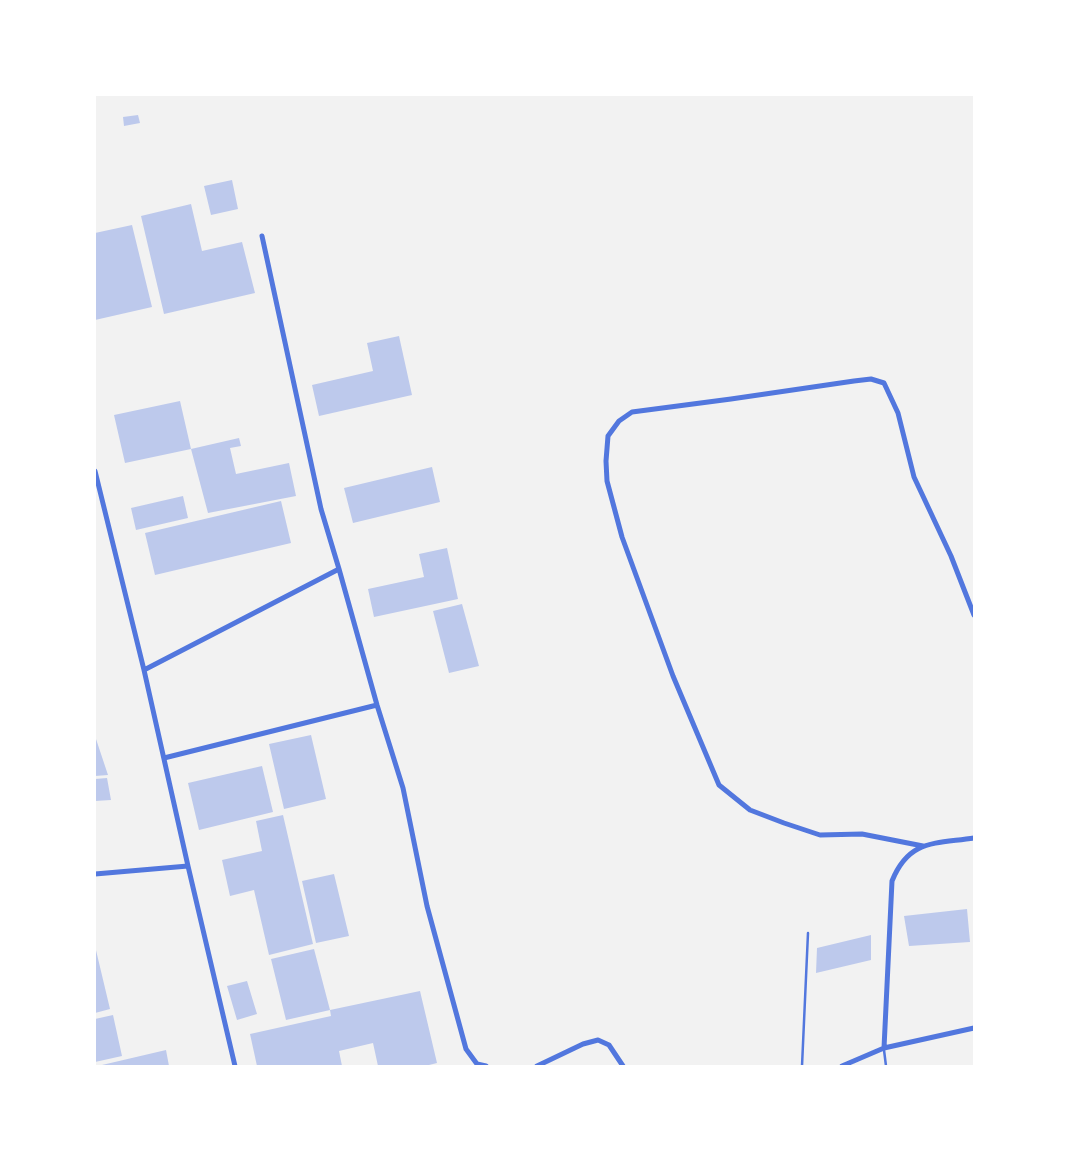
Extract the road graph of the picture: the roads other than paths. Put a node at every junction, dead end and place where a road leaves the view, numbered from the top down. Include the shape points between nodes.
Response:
1 (262, 236) dead end
2 (95, 471) edge
3 (339, 569) junction
4 (974, 615) edge
5 (144, 670) junction
6 (377, 705) junction
7 (164, 758) junction
8 (974, 838) edge
9 (923, 846) junction
10 (188, 866) junction
11 (95, 874) edge
12 (808, 934) dead end
13 (974, 1028) edge
14 (884, 1048) junction
15 (474, 1065) edge
16 (235, 1066) edge
17 (486, 1066) edge
18 (537, 1066) edge
19 (623, 1066) edge
20 (802, 1066) edge
21 (842, 1066) edge
22 (886, 1066) edge

1 - 3 street via 322,509
2 - 5 street
3 - 5 street
3 - 6 street
4 - 9 street via 914,477 898,413 884,384 871,379 632,412 619,421 608,436 606,481 622,537 673,676 719,785 750,810 820,835 862,834
5 - 7 street
6 - 7 street
6 - 15 street via 403,788 427,906 466,1049
7 - 10 street
8 - 9 street
9 - 14 street via 909,854 892,881
10 - 11 street
10 - 16 street
12 - 20 lane
13 - 14 street
14 - 21 street
14 - 22 lane
15 - 17 street
18 - 19 street via 598,1040 608,1046

